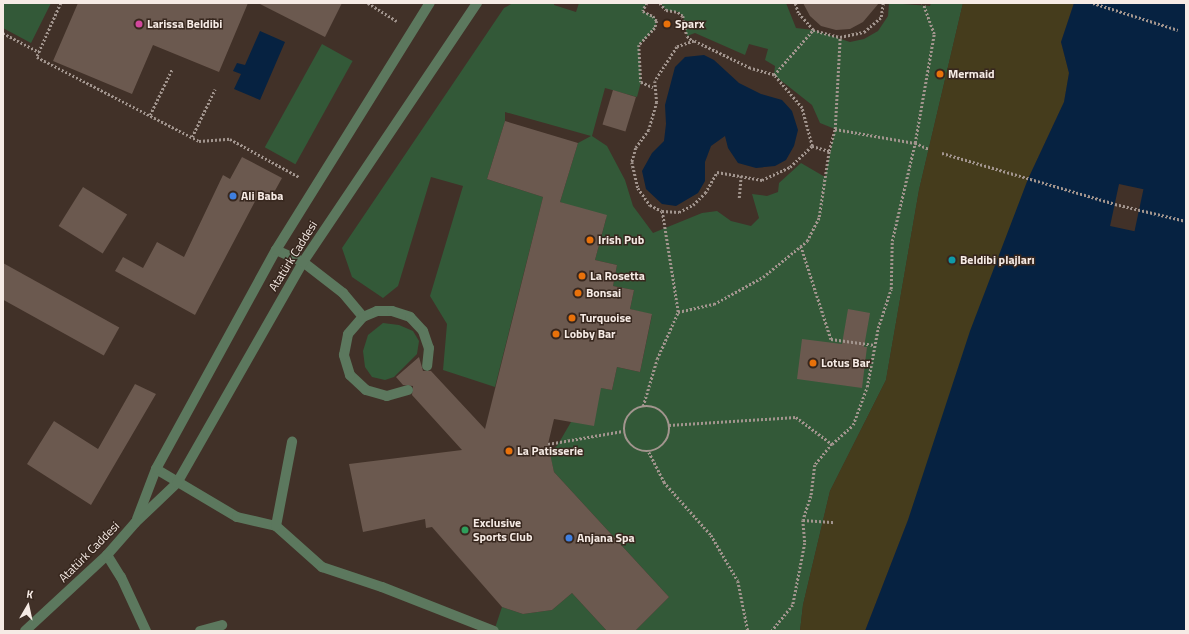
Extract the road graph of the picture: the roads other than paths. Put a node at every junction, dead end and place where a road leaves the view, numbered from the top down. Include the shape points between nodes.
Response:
1 (430, 3) edge
2 (477, 3) edge
3 (276, 250) junction
4 (303, 262) junction
5 (363, 317) junction
6 (427, 366) dead end
7 (408, 390) dead end
8 (292, 442) dead end
9 (156, 469) junction
10 (177, 482) junction
11 (135, 523) junction
12 (276, 526) junction
13 (107, 555) junction
14 (222, 625) dead end
15 (26, 631) edge
16 (146, 631) edge
17 (200, 631) edge
18 (494, 631) edge

1 - 3 street, Atatürk Caddesi
2 - 4 street, Atatürk Caddesi
3 - 4 street
3 - 9 street, Atatürk Caddesi
4 - 5 street via 343,293
4 - 10 street, Atatürk Caddesi
5 - 6 street via 377,311 392,311 410,317 425,336 429,348
5 - 7 street via 348,334 344,355 350,375 366,390 387,396
8 - 12 street
9 - 10 street
9 - 11 street, Atatürk Caddesi
10 - 11 street, Atatürk Caddesi
10 - 12 street via 237,517
11 - 13 street, Atatürk Caddesi
12 - 18 street via 322,567 382,586
13 - 15 street, Atatürk Caddesi
13 - 16 street
14 - 17 street

